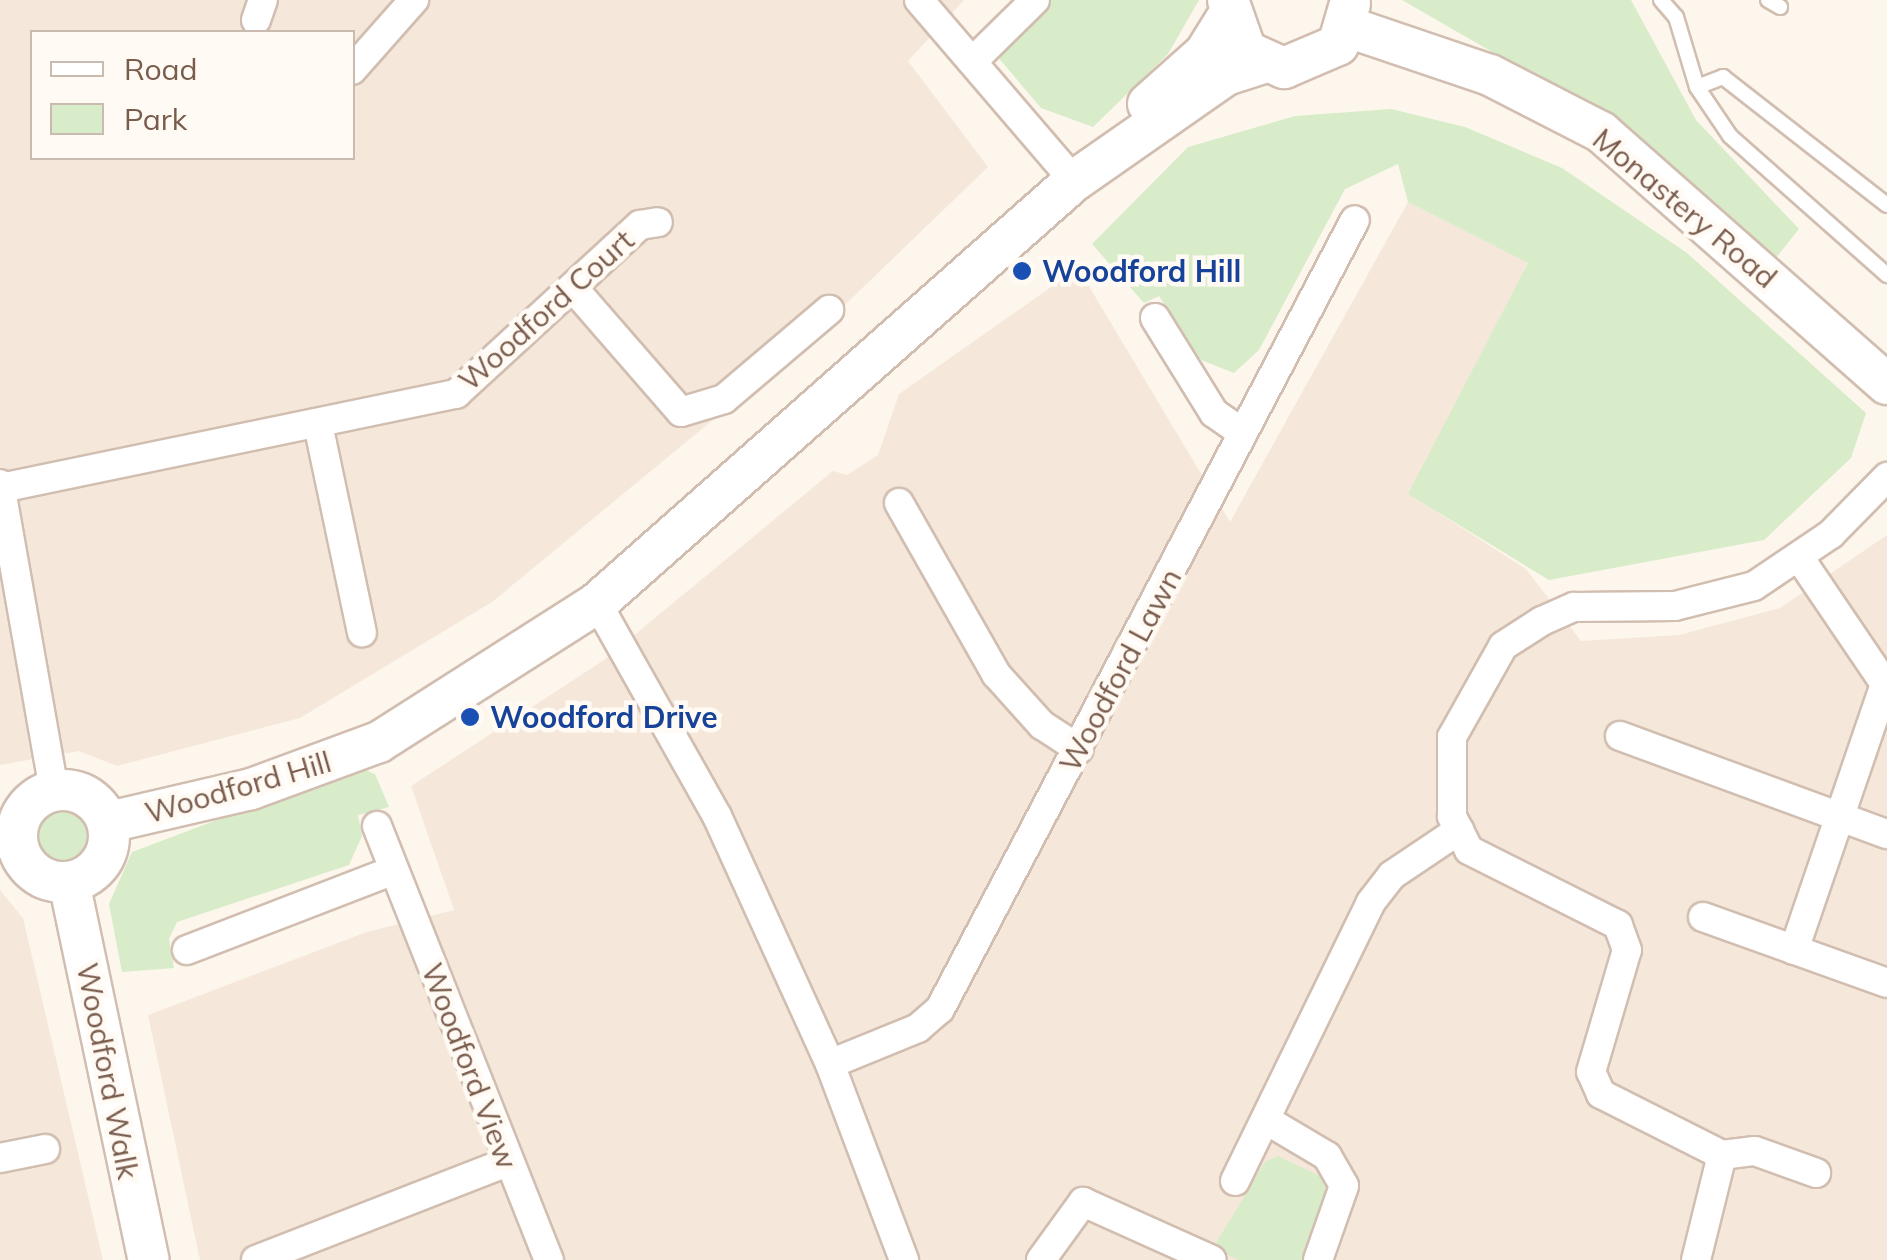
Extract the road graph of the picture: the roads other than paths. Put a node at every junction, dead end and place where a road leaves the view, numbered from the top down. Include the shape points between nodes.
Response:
1 (414, 0) edge
2 (919, 0) edge
3 (1036, 0) edge
4 (1661, 0) edge
5 (1228, 8) edge
6 (1349, 13) edge
7 (975, 58) junction
8 (1264, 63) junction
9 (355, 67) edge
10 (1697, 87) junction
11 (1115, 151) junction
12 (1074, 181) junction
13 (1887, 205) edge
14 (1355, 220) dead end
15 (658, 222) dead end
16 (1887, 276) edge
17 (574, 290) junction
18 (828, 310) dead end
19 (1155, 318) dead end
20 (1887, 384) edge
21 (318, 424) junction
22 (1243, 433) junction
23 (1887, 477) edge
24 (0, 486) edge
25 (899, 502) dead end
26 (1799, 556) junction
27 (597, 603) junction
28 (362, 632) dead end
29 (1886, 684) edge
30 (1620, 736) dead end
31 (1079, 748) junction
32 (54, 791) junction
33 (1843, 818) junction
34 (108, 822) junction
35 (378, 826) dead end
36 (1459, 830) junction
37 (1887, 834) edge
38 (9, 844) edge
39 (392, 871) junction
40 (69, 882) junction
41 (1703, 917) dead end
42 (187, 950) dead end
43 (1794, 950) junction
44 (1887, 983) edge
45 (830, 1064) junction
46 (1268, 1122) junction
47 (45, 1149) dead end
48 (1722, 1155) junction
49 (0, 1158) edge
50 (506, 1162) junction
51 (1816, 1173) dead end
52 (1235, 1180) dead end
53 (250, 1258) edge
54 (149, 1260) edge
55 (548, 1260) edge
56 (904, 1260) edge
57 (1040, 1260) edge
58 (1212, 1260) edge
59 (1318, 1260) edge
60 (1696, 1260) edge

1 - 9 street
2 - 7 street
3 - 7 street
4 - 10 lane via 1676,16
5 - 8 street
5 - 11 street, Woodford Hill via 1204,53 1131,117
6 - 8 street, Monastery Road via 1304,67
6 - 20 street, Monastery Road via 1601,132
7 - 12 street
8 - 11 street, Woodford Hill via 1226,75
10 - 13 lane via 1723,77
10 - 16 lane via 1763,174
11 - 12 street, Woodford Hill
12 - 27 street, Woodford Hill
14 - 22 street, Woodford Lawn
15 - 17 street, Woodford Court via 640,225
17 - 18 street via 664,403 681,412 724,399
17 - 21 street, Woodford Court via 456,394
19 - 22 street via 1214,413
21 - 24 street, Woodford Court
21 - 28 street
22 - 31 street, Woodford Lawn
23 - 26 street
24 - 32 street
25 - 31 street via 996,674 1042,725
26 - 29 street
26 - 36 street via 1716,598 1574,606 1503,646 1452,737 1447,776
27 - 34 street, Woodford Hill via 364,748 251,789
27 - 45 street via 717,816
29 - 33 street
30 - 33 street
31 - 45 street, Woodford Lawn via 940,1009 918,1028
32 - 34 street via 80,794
32 - 38 street via 21,816
33 - 37 street
33 - 43 street
34 - 40 street via 98,866
35 - 39 street, Woodford View
36 - 46 street via 1392,875 1370,902
36 - 48 street via 1468,850 1618,925 1628,950 1591,1072 1601,1094
38 - 40 street via 30,870
39 - 42 street
39 - 50 street, Woodford View
40 - 54 street, Woodford Walk
41 - 43 street
43 - 44 street
45 - 56 street
46 - 52 street
46 - 59 street via 1327,1156 1344,1186
47 - 49 street
48 - 51 street via 1756,1151
48 - 60 street
50 - 53 street
50 - 55 street, Woodford View
57 - 58 street via 1082,1202

